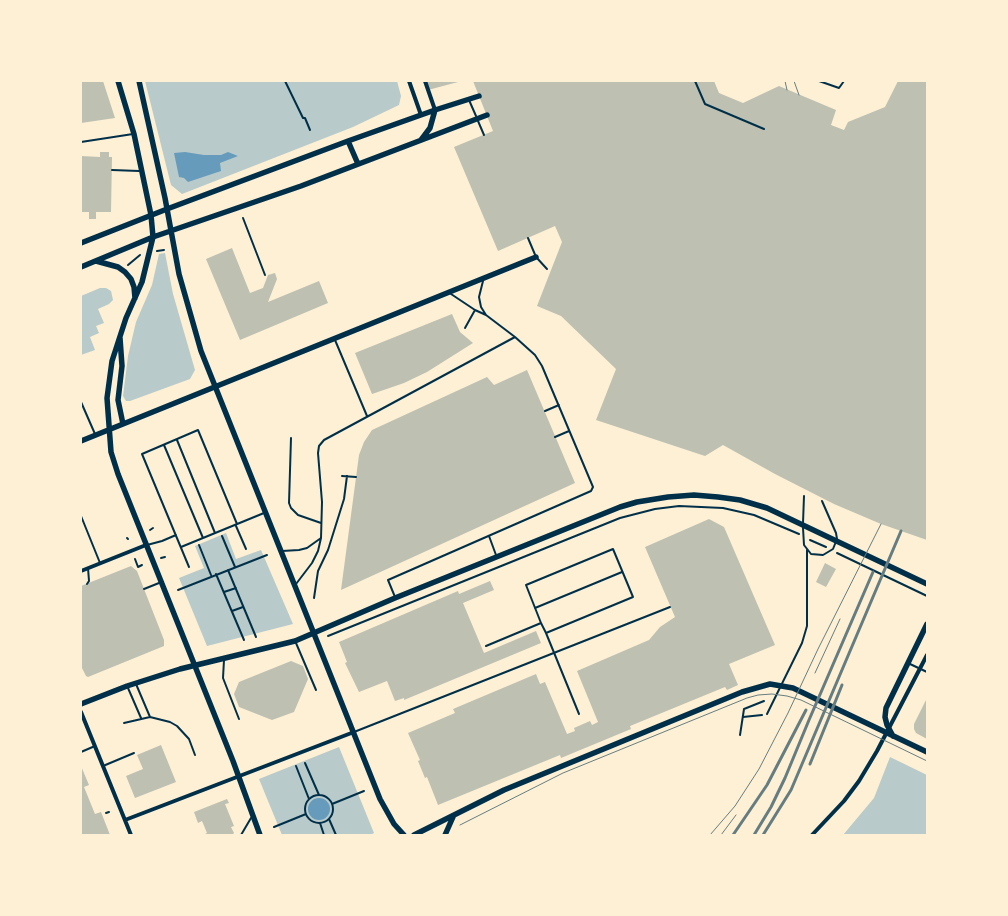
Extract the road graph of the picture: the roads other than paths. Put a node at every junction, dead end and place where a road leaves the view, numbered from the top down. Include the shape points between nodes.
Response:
1 (118, 81) edge
2 (139, 81) edge
3 (409, 81) edge
4 (425, 81) edge
5 (695, 81) edge
6 (819, 81) edge
7 (844, 81) edge
8 (479, 96) dead end
9 (469, 99) junction
10 (435, 110) junction
11 (421, 115) junction
12 (487, 115) dead end
13 (477, 119) junction
14 (764, 128) dead end
15 (134, 134) junction
16 (484, 135) dead end
17 (348, 141) junction
18 (419, 141) junction
19 (81, 142) edge
20 (358, 164) junction
21 (112, 170) dead end
22 (142, 172) junction
23 (168, 208) junction
24 (152, 215) junction
25 (172, 232) junction
26 (153, 238) junction
27 (528, 238) dead end
28 (81, 243) edge
29 (536, 257) junction
30 (96, 261) junction
31 (81, 267) edge
32 (547, 269) dead end
33 (484, 278) junction
34 (450, 292) junction
35 (135, 298) junction
36 (475, 310) junction
37 (486, 315) junction
38 (465, 328) dead end
39 (120, 336) junction
40 (515, 337) junction
41 (334, 338) junction
42 (214, 386) junction
43 (81, 402) edge
44 (559, 405) junction
45 (545, 411) dead end
46 (367, 416) junction
47 (123, 424) junction
48 (108, 430) junction
49 (570, 431) junction
50 (95, 435) junction
51 (556, 437) dead end
52 (291, 438) dead end
53 (177, 440) junction
54 (81, 441) edge
55 (164, 445) junction
56 (804, 496) dead end
57 (822, 501) dead end
58 (265, 513) junction
59 (81, 516) edge
60 (321, 523) junction
61 (236, 525) junction
62 (215, 533) junction
63 (176, 535) junction
64 (489, 536) junction
65 (202, 538) junction
66 (320, 538) junction
67 (146, 545) junction
68 (181, 547) junction
69 (246, 549) dead end
70 (807, 550) junction
71 (280, 551) junction
72 (497, 557) junction
73 (100, 563) junction
74 (189, 567) dead end
75 (88, 568) junction
76 (81, 571) edge
77 (622, 572) junction
78 (161, 582) junction
79 (87, 584) dead end
80 (927, 584) edge
81 (295, 586) junction
82 (144, 589) dead end
83 (396, 598) junction
84 (670, 607) dead end
85 (535, 608) junction
86 (542, 623) junction
87 (927, 624) edge
88 (313, 633) junction
89 (546, 633) junction
90 (295, 641) junction
91 (486, 646) dead end
92 (554, 652) junction
93 (927, 655) edge
94 (224, 658) junction
95 (908, 663) junction
96 (194, 665) junction
97 (927, 672) edge
98 (136, 683) junction
99 (127, 686) junction
100 (316, 690) dead end
101 (81, 704) edge
102 (81, 712) edge
103 (579, 714) dead end
104 (767, 714) road end
105 (150, 717) junction
106 (141, 718) junction
107 (239, 719) dead end
108 (124, 723) dead end
109 (354, 732) junction
110 (894, 736) junction
111 (95, 746) junction
112 (81, 752) edge
113 (927, 752) edge
114 (134, 754) dead end
115 (195, 755) dead end
116 (103, 766) junction
117 (239, 777) junction
118 (253, 816) junction
119 (455, 816) junction
120 (125, 820) junction
121 (131, 835) edge
122 (241, 835) edge
123 (260, 835) edge
124 (404, 835) edge
125 (414, 835) edge
126 (445, 835) edge
127 (812, 835) edge

1 - 15 main road
2 - 23 main road
3 - 11 street
4 - 10 street
5 - 14 lane via 705,104
6 - 7 lane via 839,88
8 - 9 main road
9 - 10 main road
9 - 13 lane
10 - 11 main road
10 - 18 main road via 430,128
11 - 17 main road
12 - 13 main road
13 - 16 lane
13 - 18 main road
15 - 19 lane
15 - 22 main road
17 - 20 main road
17 - 23 main road
18 - 20 main road
20 - 25 main road
21 - 22 lane
22 - 24 main road
23 - 24 main road
23 - 25 main road
24 - 26 main road
24 - 28 main road
25 - 26 main road
25 - 42 main road via 188,310
26 - 30 main road
26 - 35 main road
27 - 29 lane
29 - 32 lane
29 - 33 main road
30 - 31 main road
30 - 35 main road via 118,266 125,272 131,279
33 - 34 main road
33 - 37 lane via 479,297
34 - 36 lane
34 - 41 main road
35 - 39 main road
36 - 37 lane
36 - 38 lane
37 - 40 lane
39 - 47 main road via 122,359 118,400
39 - 48 main road via 109,379
40 - 44 lane via 535,355
40 - 46 lane
41 - 42 main road
41 - 46 lane
42 - 47 main road
42 - 58 main road
43 - 50 lane
44 - 45 lane
44 - 49 lane
46 - 60 lane via 319,446
47 - 48 main road
48 - 50 main road
48 - 67 main road via 113,463
49 - 51 lane
49 - 64 lane via 593,487 591,491
50 - 54 main road
52 - 60 lane via 289,503 298,515
53 - 55 lane
53 - 61 lane via 198,430
53 - 62 lane
55 - 63 lane via 142,454
55 - 65 lane
56 - 70 lane via 802,540
57 - 70 lane via 836,533 836,544 823,555
58 - 61 lane
58 - 71 main road
59 - 73 lane
60 - 66 lane
61 - 62 lane
61 - 69 lane
62 - 65 lane
63 - 67 lane
63 - 68 lane
64 - 72 lane
64 - 83 lane via 388,580
65 - 68 lane
66 - 71 lane via 299,550
66 - 81 lane via 312,563
67 - 73 street
67 - 78 main road
68 - 74 lane
70 - 104 lane via 807,626
71 - 81 main road
72 - 80 main road via 620,507 694,495 740,500 767,508
72 - 83 main road
73 - 75 street
75 - 76 street
75 - 79 lane
77 - 85 lane
77 - 85 lane via 613,549 604,552 526,586
77 - 89 lane via 633,596
78 - 82 lane
78 - 96 main road
81 - 88 main road
83 - 88 main road
84 - 92 lane
85 - 86 lane
86 - 89 lane
86 - 91 lane
87 - 95 main road
88 - 90 main road
88 - 109 main road
89 - 92 lane
90 - 94 main road
90 - 100 lane
92 - 103 lane
92 - 109 lane
93 - 127 street via 859,781
94 - 96 main road
94 - 107 lane via 223,678
95 - 97 lane
95 - 110 main road via 886,708 887,725
96 - 98 main road
96 - 117 main road
98 - 99 main road
98 - 105 lane
99 - 101 main road
99 - 106 lane
102 - 111 street
105 - 106 lane
105 - 115 lane via 177,726 189,739
106 - 108 lane
109 - 117 street
109 - 124 main road via 380,799
110 - 113 main road
110 - 119 main road via 793,688 770,684 742,692 504,790
111 - 112 lane
111 - 116 street
114 - 116 lane
116 - 120 street
117 - 118 main road
117 - 120 street
118 - 122 lane
118 - 123 main road
119 - 125 main road
119 - 126 main road
120 - 121 street

